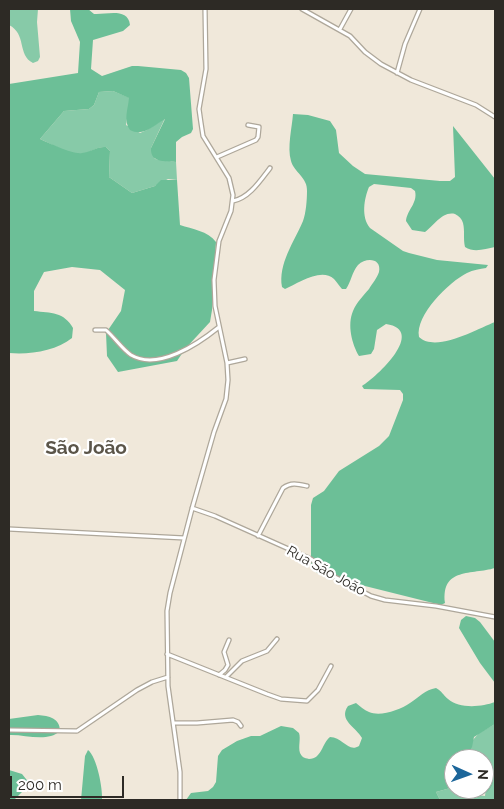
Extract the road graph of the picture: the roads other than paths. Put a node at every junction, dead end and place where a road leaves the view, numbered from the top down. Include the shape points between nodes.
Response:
1 (205, 9) edge
2 (302, 9) edge
3 (351, 9) edge
4 (420, 9) edge
5 (340, 29) junction
6 (397, 73) junction
7 (495, 117) edge
8 (248, 125) dead end
9 (217, 157) junction
10 (270, 168) dead end
11 (233, 200) junction
12 (219, 328) junction
13 (95, 330) dead end
14 (245, 359) dead end
15 (227, 364) junction
16 (306, 486) dead end
17 (192, 508) junction
18 (9, 529) edge
19 (258, 536) junction
20 (184, 538) junction
21 (495, 617) edge
22 (277, 639) dead end
23 (229, 640) dead end
24 (167, 654) junction
25 (332, 666) dead end
26 (219, 675) junction
27 (168, 676) junction
28 (226, 677) junction
29 (174, 723) junction
30 (240, 726) dead end
31 (9, 730) edge
32 (180, 800) edge

1 - 9 street via 206,69 199,109 203,136
2 - 5 street
3 - 5 street
4 - 6 street
5 - 6 street via 372,58
6 - 7 street via 476,105
8 - 9 street via 259,127 256,140
9 - 11 street via 229,178
10 - 11 street via 244,197
11 - 12 street via 216,258 213,292
12 - 13 street via 174,354 150,360 129,354 106,330
12 - 15 street
14 - 15 street
15 - 17 street via 226,399
16 - 19 street via 294,483 283,488
17 - 19 street, Rua São João
17 - 20 street
18 - 20 street
19 - 21 street, Rua São João via 310,559 371,596
20 - 24 street via 167,611
22 - 28 street via 267,651 242,661
23 - 26 street via 224,652 228,665
24 - 26 street
24 - 27 street
25 - 28 street via 308,701 282,699
26 - 28 street
27 - 29 street
27 - 31 street via 137,690 77,731
29 - 30 street via 233,720
29 - 32 street

